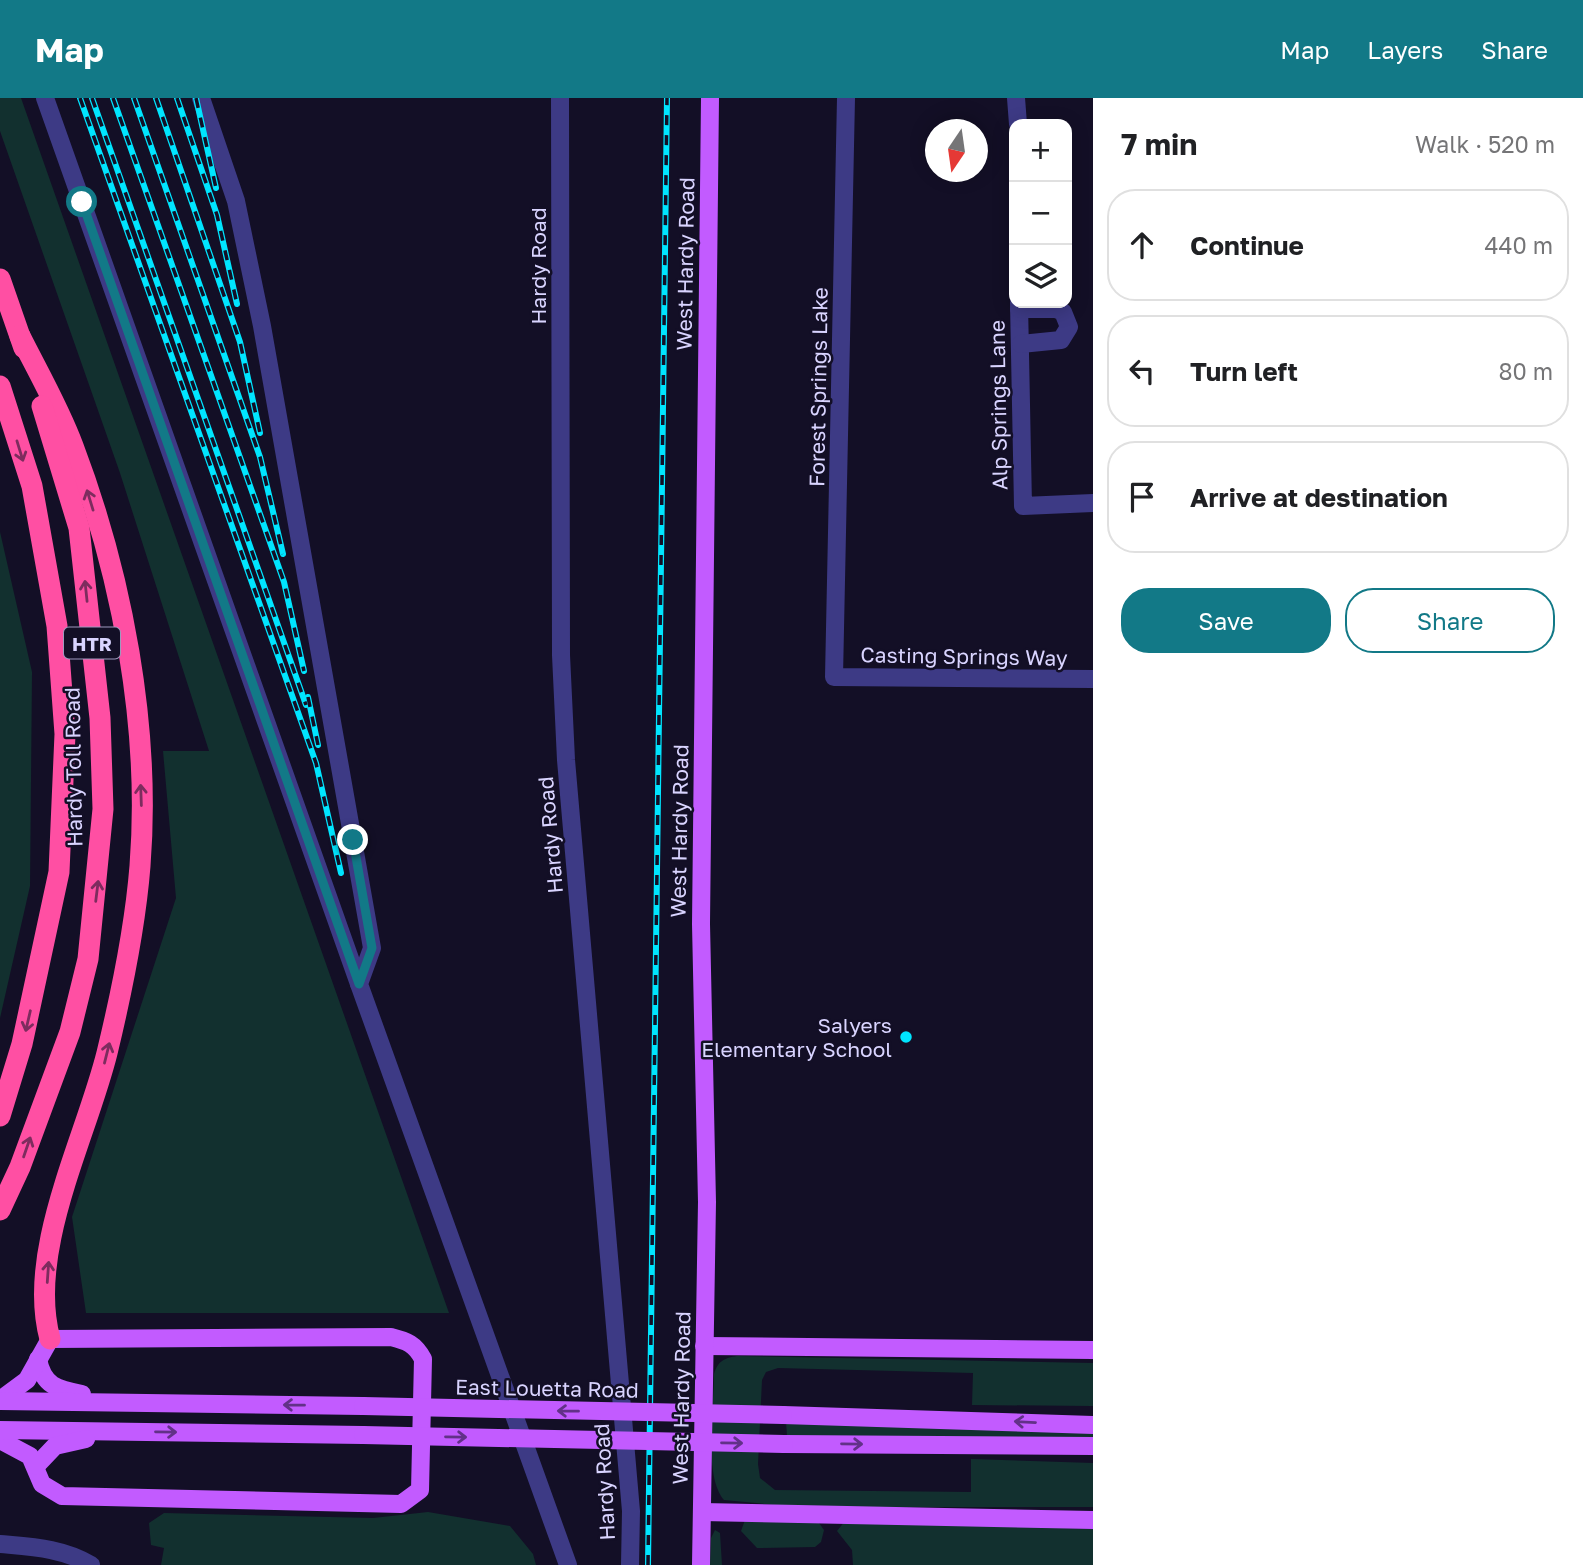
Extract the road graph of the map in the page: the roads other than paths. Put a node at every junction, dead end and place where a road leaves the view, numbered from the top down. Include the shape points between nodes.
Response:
1 (45, 98) edge
2 (201, 98) edge
3 (560, 98) edge
4 (710, 98) edge
5 (846, 98) edge
6 (1016, 98) edge
7 (1017, 119) edge
8 (0, 279) edge
9 (1019, 308) edge
10 (1044, 308) edge
11 (20, 336) junction
12 (1021, 344) junction
13 (0, 386) edge
14 (1093, 503) edge
15 (834, 677) joint
16 (1093, 679) edge
17 (359, 984) junction
18 (0, 1116) edge
19 (0, 1210) edge
20 (50, 1339) junction
21 (704, 1346) junction
22 (1093, 1350) edge
23 (38, 1359) junction
24 (0, 1401) edge
25 (134, 1403) junction
26 (1093, 1425) edge
27 (0, 1430) edge
28 (132, 1432) junction
29 (0, 1440) edge
30 (1093, 1446) edge
31 (36, 1466) junction
32 (702, 1512) junction
33 (1093, 1520) edge
34 (0, 1544) edge
35 (91, 1565) edge
36 (568, 1565) edge
37 (630, 1565) edge
38 (701, 1565) edge

1 - 17 street
2 - 17 street via 236,201 267,353 372,948
3 - 37 street, Hardy Road via 561,654 566,760 631,1511
4 - 21 main road, West Hardy Road via 701,924 707,1202
5 - 15 street, Forest Springs Lake
6 - 7 street
8 - 11 highway, Hardy Toll Road / HTR
9 - 12 street, Alp Springs Lane
10 - 12 street via 1063,312 1069,327 1062,340
19 -> 11 highway, Hardy Toll Road / HTR via 70,1032 88,959 103,809 100,718 81,542
20 -> 11 highway via 44,1318 58,1204 103,1067 124,984 140,864 141,799 125,623 73,445
12 - 14 street, Alp Springs Lane via 1023,506
13 -> 18 highway, Hardy Toll Road / HTR via 32,486 58,639 65,734 60,872 22,1044
15 - 16 street, Casting Springs Way
17 - 36 street
20 - 23 main road
20 - 31 main road via 407,1341 418,1348 423,1359 422,1478 420,1490 401,1504 88,1498 50,1491 42,1484
21 - 22 main road
21 - 32 main road, West Hardy Road
23 - 24 main road via 27,1380
23 - 25 main road via 46,1382 56,1389
24 - 25 main road, East Louetta Road
26 -> 25 main road, East Louetta Road, bridge
27 - 28 main road
28 -> 30 main road, bridge
28 - 31 main road via 55,1446
29 - 31 main road via 30,1456
32 - 33 main road
32 - 38 main road, West Hardy Road
34 - 35 street via 48,1548

